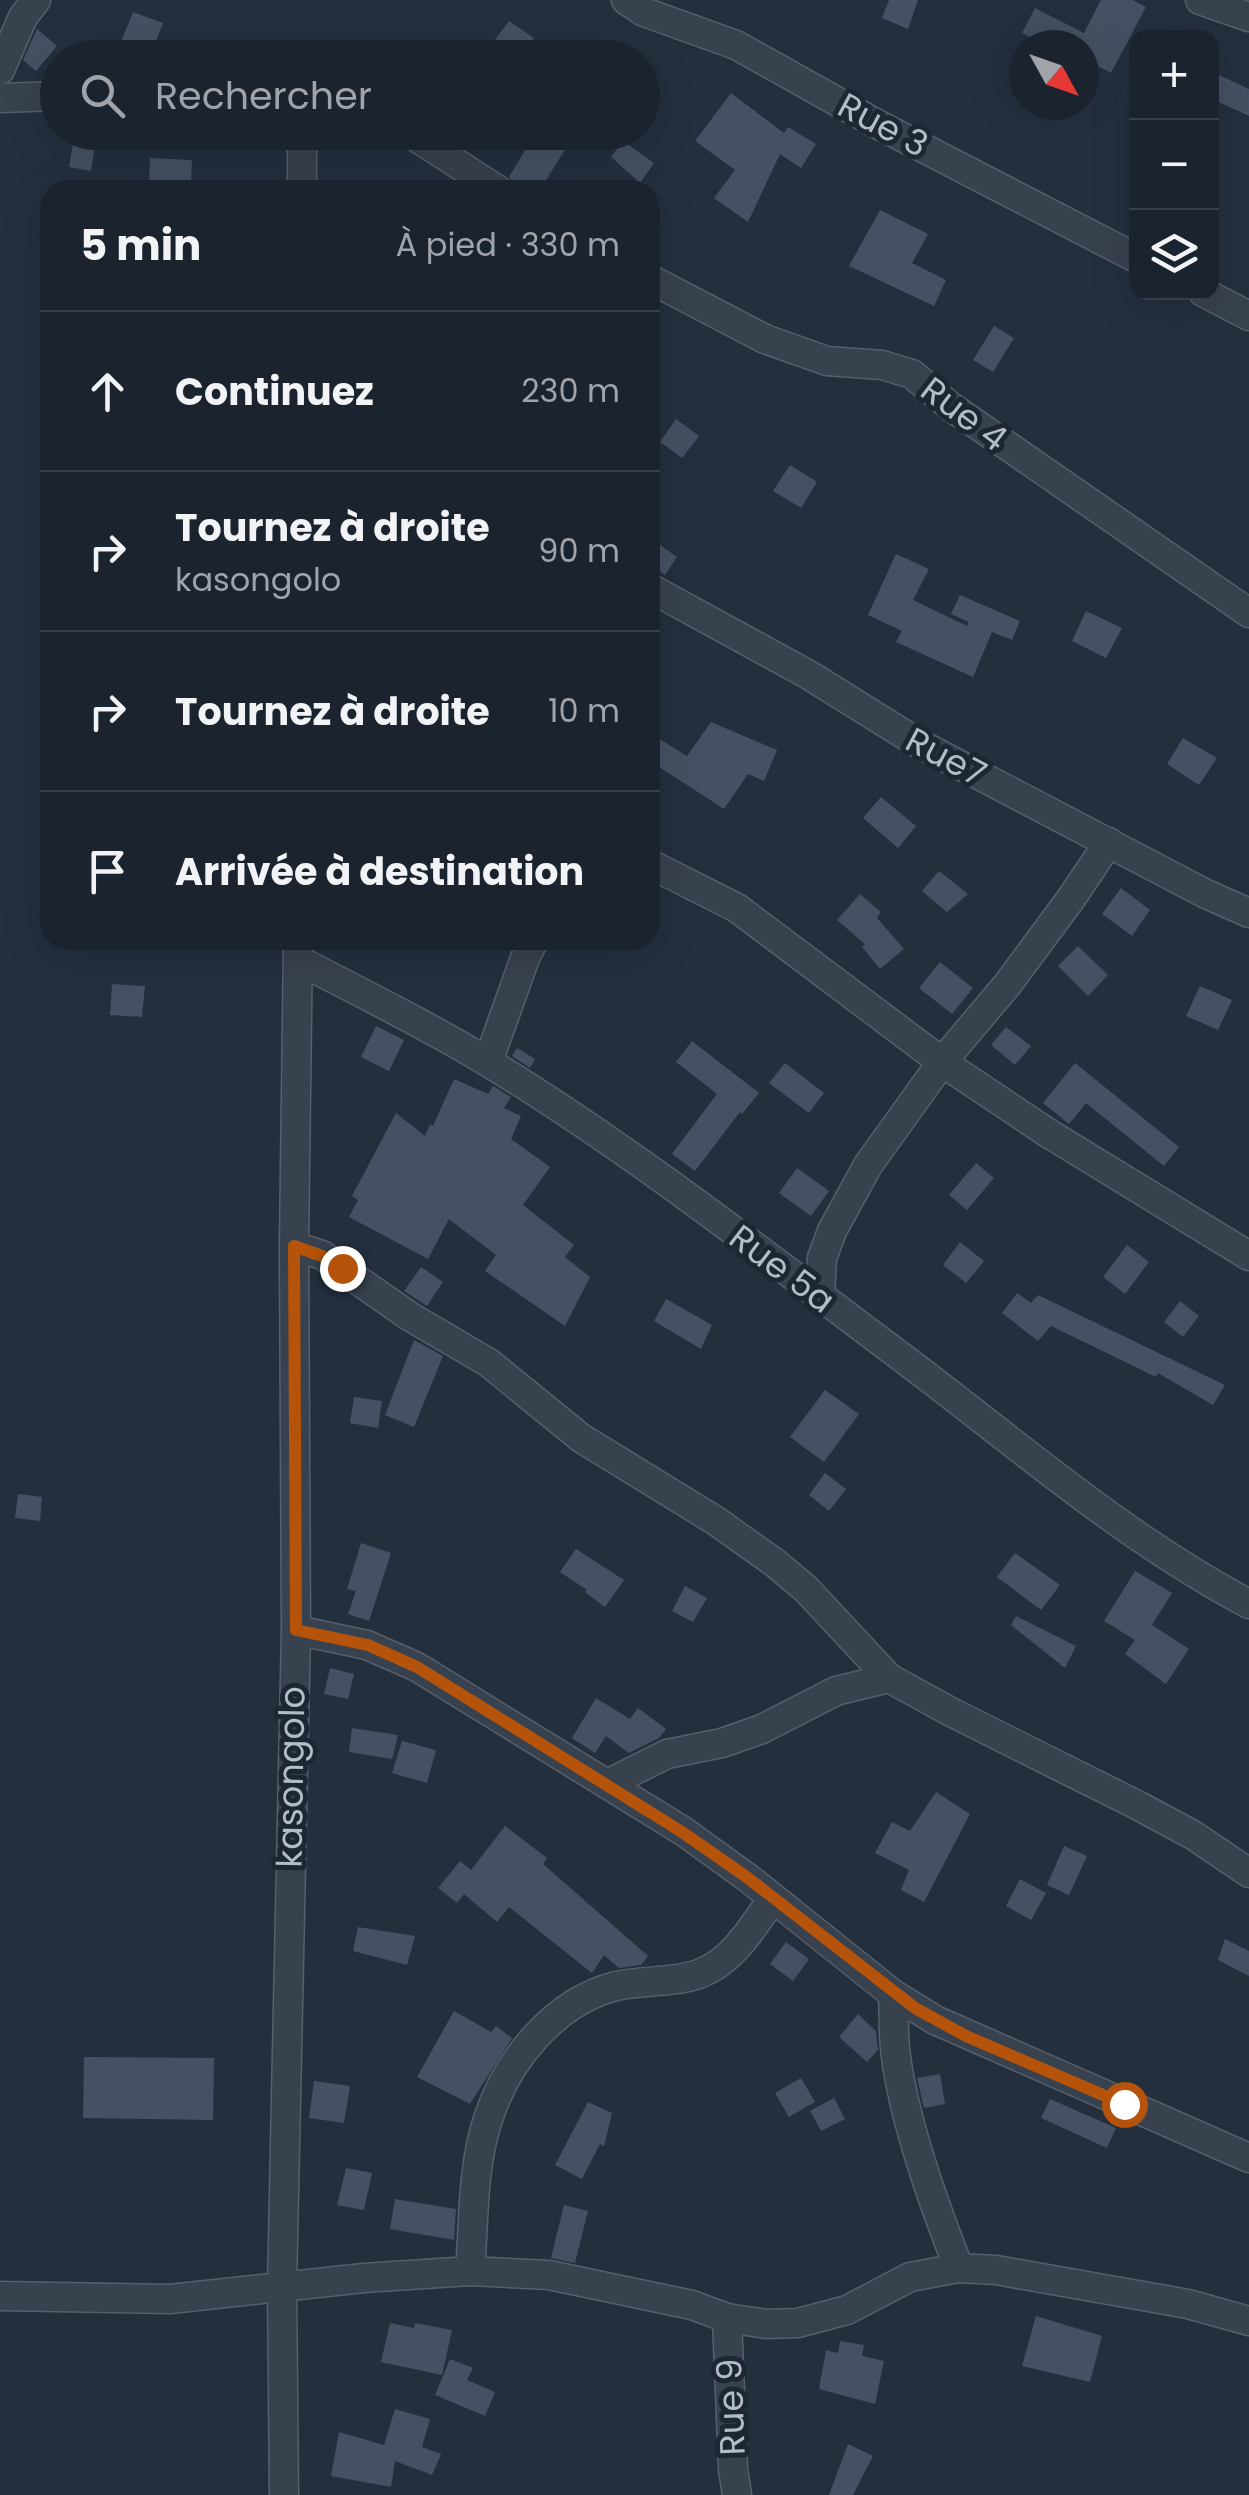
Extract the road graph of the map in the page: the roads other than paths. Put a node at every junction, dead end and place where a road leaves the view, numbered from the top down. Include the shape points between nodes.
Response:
1 (36, 0) edge
2 (626, 0) edge
3 (1200, 0) edge
4 (1249, 18) edge
5 (0, 70) edge
6 (40, 97) edge
7 (0, 98) edge
8 (302, 150) edge
9 (436, 150) edge
10 (302, 180) edge
11 (482, 180) edge
12 (1129, 254) edge
13 (660, 283) edge
14 (1218, 300) edge
15 (1249, 316) edge
16 (660, 593) edge
17 (1249, 613) edge
18 (1108, 842) junction
19 (660, 869) edge
20 (1249, 913) edge
21 (298, 950) edge
22 (528, 950) edge
23 (488, 1062) junction
24 (942, 1062) junction
25 (294, 1246) junction
26 (1249, 1256) edge
27 (820, 1298) junction
28 (1249, 1604) edge
29 (296, 1630) junction
30 (889, 1678) junction
31 (608, 1784) junction
32 (1249, 1872) edge
33 (773, 1898) junction
34 (893, 1994) junction
35 (1249, 2158) edge
36 (959, 2268) junction
37 (470, 2272) junction
38 (282, 2287) junction
39 (0, 2296) edge
40 (727, 2318) junction
41 (1249, 2321) edge
42 (284, 2495) edge
43 (738, 2495) edge

1 - 5 street
2 - 12 street, Rue 3 via 736,45
3 - 4 street
6 - 7 street
8 - 10 street
9 - 11 street
13 - 17 street, Rue 4 via 765,339 827,361 912,374
14 - 15 street
16 - 18 street, Rue7 via 918,744
18 - 20 street, Rue7
18 - 24 street via 1007,985
19 - 24 street via 737,908
21 - 23 street, Rue 5a
21 - 25 street, kasongolo
22 - 23 street
23 - 27 street, Rue 5a via 642,1165
24 - 26 street
24 - 27 street via 868,1166 832,1231 822,1258
25 - 29 street, kasongolo
25 - 30 street via 322,1256 488,1363 581,1438 760,1552 806,1589
27 - 28 street, Rue 5a via 1121,1523
29 - 31 street via 405,1660
29 - 38 street, kasongolo
30 - 31 street via 836,1691 722,1743 666,1754
30 - 32 street via 1152,1812
31 - 33 street
33 - 34 street
33 - 37 street via 726,1958 698,1974 611,1987 577,2002 545,2025 511,2066 488,2119 479,2162
34 - 35 street via 966,2036
34 - 36 street via 896,2056 910,2120
36 - 40 street via 910,2278 847,2310 798,2323
36 - 41 street via 1188,2304
37 - 38 street
37 - 40 street via 549,2276
38 - 39 street via 170,2299
38 - 42 street, kasongolo
40 - 43 street, Rue 9

